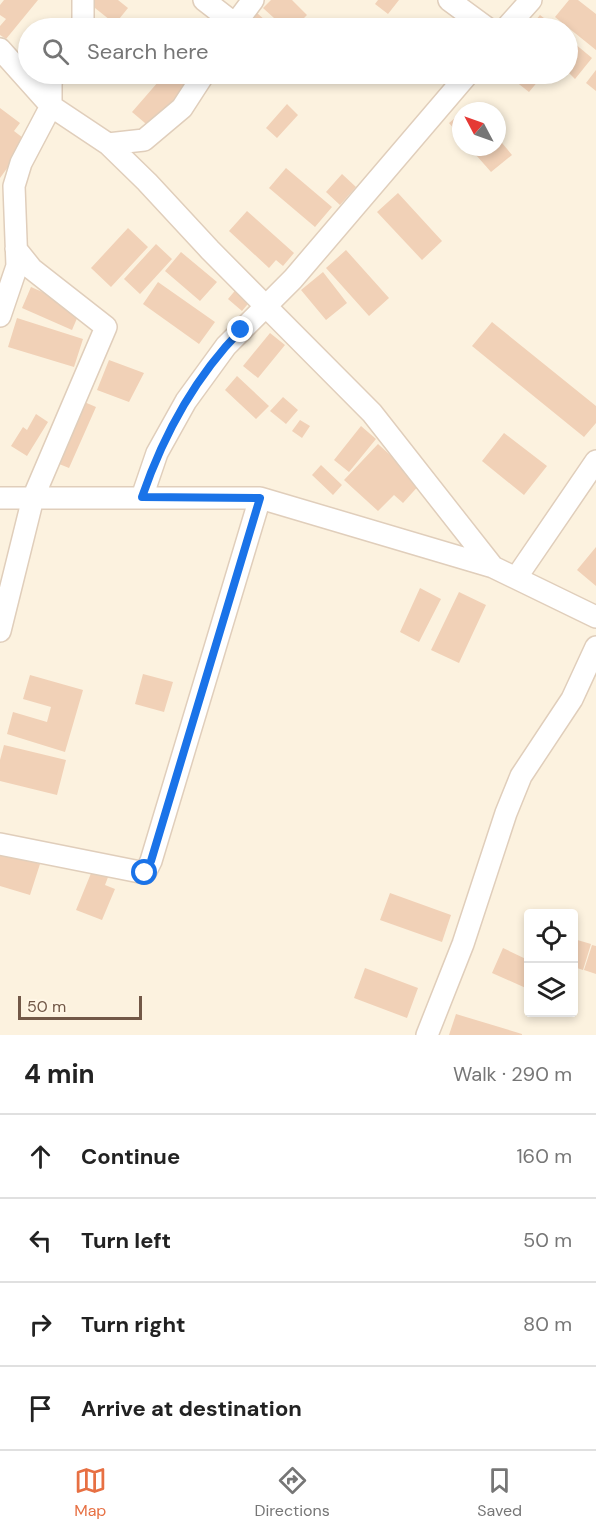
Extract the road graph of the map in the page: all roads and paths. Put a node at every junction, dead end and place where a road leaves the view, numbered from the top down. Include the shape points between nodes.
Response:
1 (83, 0) edge
2 (204, 0) edge
3 (254, 0) edge
4 (449, 0) edge
5 (531, 0) edge
6 (81, 18) edge
7 (224, 18) edge
8 (239, 18) edge
9 (473, 18) edge
10 (515, 18) edge
11 (0, 49) edge
12 (18, 69) edge
13 (31, 84) edge
14 (51, 84) edge
15 (198, 84) edge
16 (459, 84) edge
17 (51, 106) junction
18 (108, 144) junction
19 (16, 249) junction
20 (267, 305) junction
21 (0, 316) edge
22 (596, 460) edge
23 (142, 497) junction
24 (0, 498) edge
25 (33, 498) junction
26 (260, 498) junction
27 (493, 567) junction
28 (516, 578) junction
29 (596, 617) edge
30 (0, 631) edge
31 (596, 647) edge
32 (596, 681) edge
33 (572, 699) junction
34 (0, 844) edge
35 (428, 1035) edge

1 - 6 street
2 - 7 street
3 - 8 street
4 - 9 street
5 - 10 street
11 - 12 street
13 - 17 street
14 - 17 street
15 - 18 street via 182,108 144,140
16 - 20 street
17 - 18 street
17 - 19 street via 21,163 14,186
18 - 20 street
19 - 21 street via 17,266
19 - 25 street via 32,268 106,327
20 - 23 street via 226,346 186,401 157,453
20 - 27 street via 372,412
22 - 28 street
23 - 25 street
23 - 26 street
24 - 25 street
25 - 30 street
26 - 27 street
26 - 34 street via 145,873
27 - 28 street
28 - 29 street
31 - 33 street
32 - 33 street
33 - 35 street via 521,776

